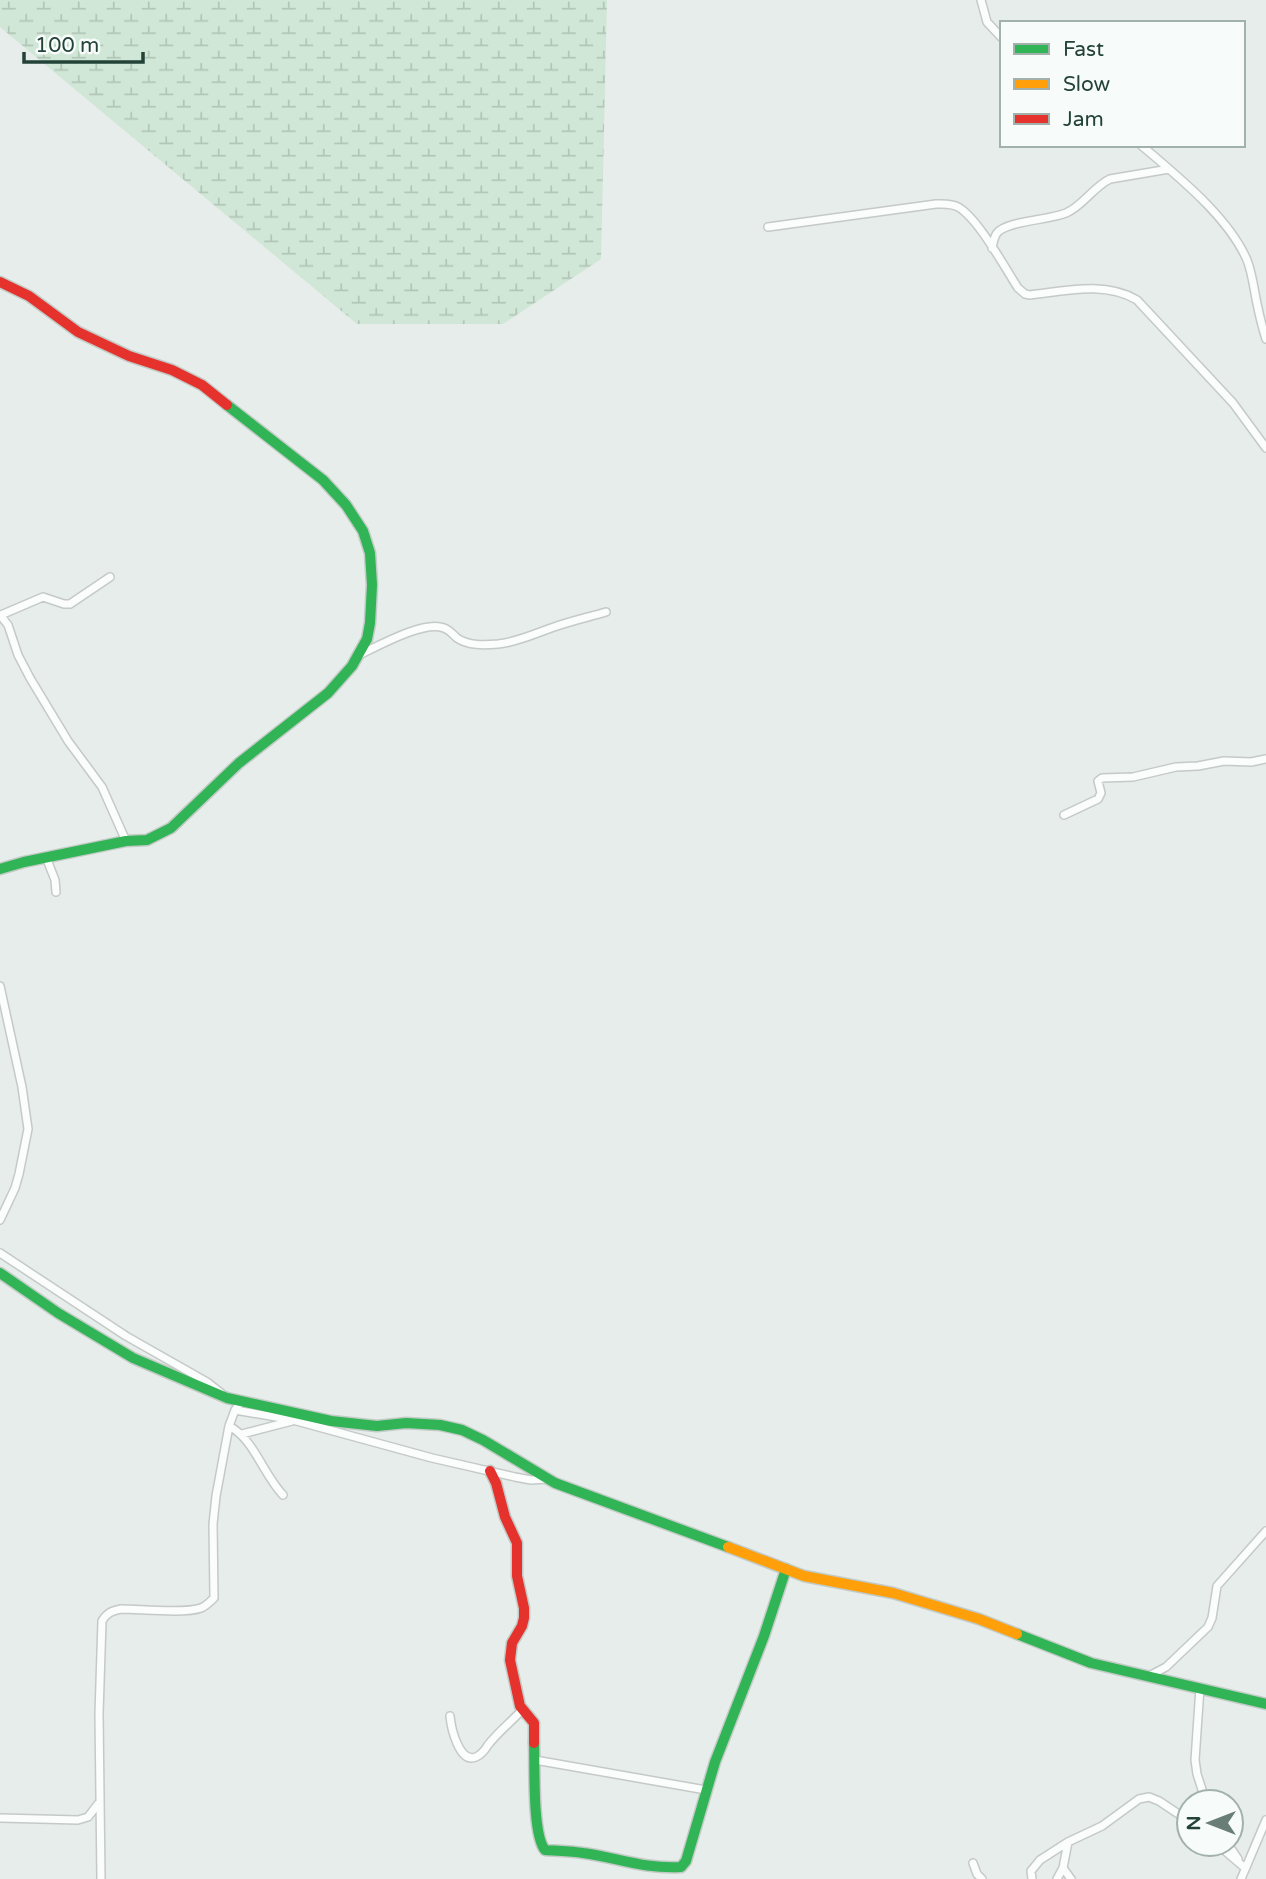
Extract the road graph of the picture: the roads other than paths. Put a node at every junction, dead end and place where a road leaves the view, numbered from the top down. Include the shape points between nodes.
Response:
1 (981, 0) edge
2 (1000, 36) edge
3 (1143, 147) edge
4 (1169, 169) junction
5 (768, 227) dead end
6 (992, 249) junction
7 (0, 282) edge
8 (1266, 339) edge
9 (1266, 448) edge
10 (110, 576) dead end
11 (606, 612) dead end
12 (1, 615) edge
13 (359, 655) junction
14 (1266, 759) edge
15 (1065, 816) dead end
16 (126, 841) junction
17 (46, 858) junction
18 (0, 869) edge
19 (56, 892) dead end
20 (0, 986) edge
21 (0, 1220) edge
22 (0, 1253) edge
23 (0, 1273) edge
24 (227, 1398) junction
25 (238, 1406) junction
26 (297, 1418) junction
27 (229, 1426) junction
28 (242, 1434) junction
29 (490, 1471) junction
30 (549, 1479) junction
31 (283, 1495) dead end
32 (1266, 1531) edge
33 (786, 1569) junction
34 (1149, 1676) junction
35 (1200, 1688) junction
36 (1266, 1704) edge
37 (522, 1710) junction
38 (450, 1716) dead end
39 (535, 1760) junction
40 (1202, 1788) edge
41 (706, 1790) junction
42 (99, 1803) junction
43 (1175, 1812) edge
44 (0, 1818) edge
45 (1266, 1820) edge
46 (1068, 1842) junction
47 (1233, 1858) edge
48 (1238, 1858) edge
49 (973, 1863) dead end
50 (1063, 1868) junction
51 (1245, 1868) junction
52 (100, 1879) edge
53 (982, 1879) edge
54 (1032, 1879) edge
55 (1057, 1879) edge
56 (1071, 1879) edge
57 (1241, 1879) edge

1 - 2 street via 987,22
3 - 4 street
4 - 6 street via 1110,179 1070,212 1003,228
4 - 8 street via 1227,228 1246,257
5 - 6 street via 947,204 960,208
6 - 9 street via 1025,294 1090,288 1114,290 1137,300 1233,403
7 - 13 street via 101,344 202,385 323,481 363,531 370,553 370,623
10 - 12 street via 70,604 43,597
11 - 13 street via 509,643 470,643 436,626
12 - 16 street via 30,678 102,788
13 - 16 street via 328,693 239,763 171,828 147,840
14 - 15 street via 1102,778 1098,799
16 - 17 street
17 - 18 street
17 - 19 street
20 - 21 street via 28,1129 15,1188
22 - 24 street
23 - 24 street via 133,1358
24 - 25 street
25 - 26 street
25 - 27 street
26 - 28 street
26 - 29 street
26 - 30 street via 462,1430
27 - 28 street
27 - 42 street via 213,1524 214,1598 200,1609 111,1611 102,1621
28 - 31 street
29 - 30 street
29 - 37 street via 517,1543 524,1618 510,1660
30 - 33 street
32 - 34 street via 1217,1586 1208,1627 1166,1667
33 - 34 street via 893,1593 979,1619 1091,1662
33 - 41 street
34 - 35 street
35 - 36 street
35 - 40 street via 1195,1760
37 - 38 street via 476,1758 466,1756 453,1735
37 - 39 street via 534,1723
39 - 41 street
39 - 41 street via 536,1812 541,1844 548,1851 681,1867 692,1845
42 - 44 street via 88,1817 78,1820
42 - 52 street
43 - 46 street via 1149,1797 1139,1799 1102,1826
45 - 51 street
46 - 50 street
46 - 54 street via 1034,1865
47 - 51 street
48 - 51 street
49 - 53 street
50 - 55 street
50 - 56 street
51 - 57 street

